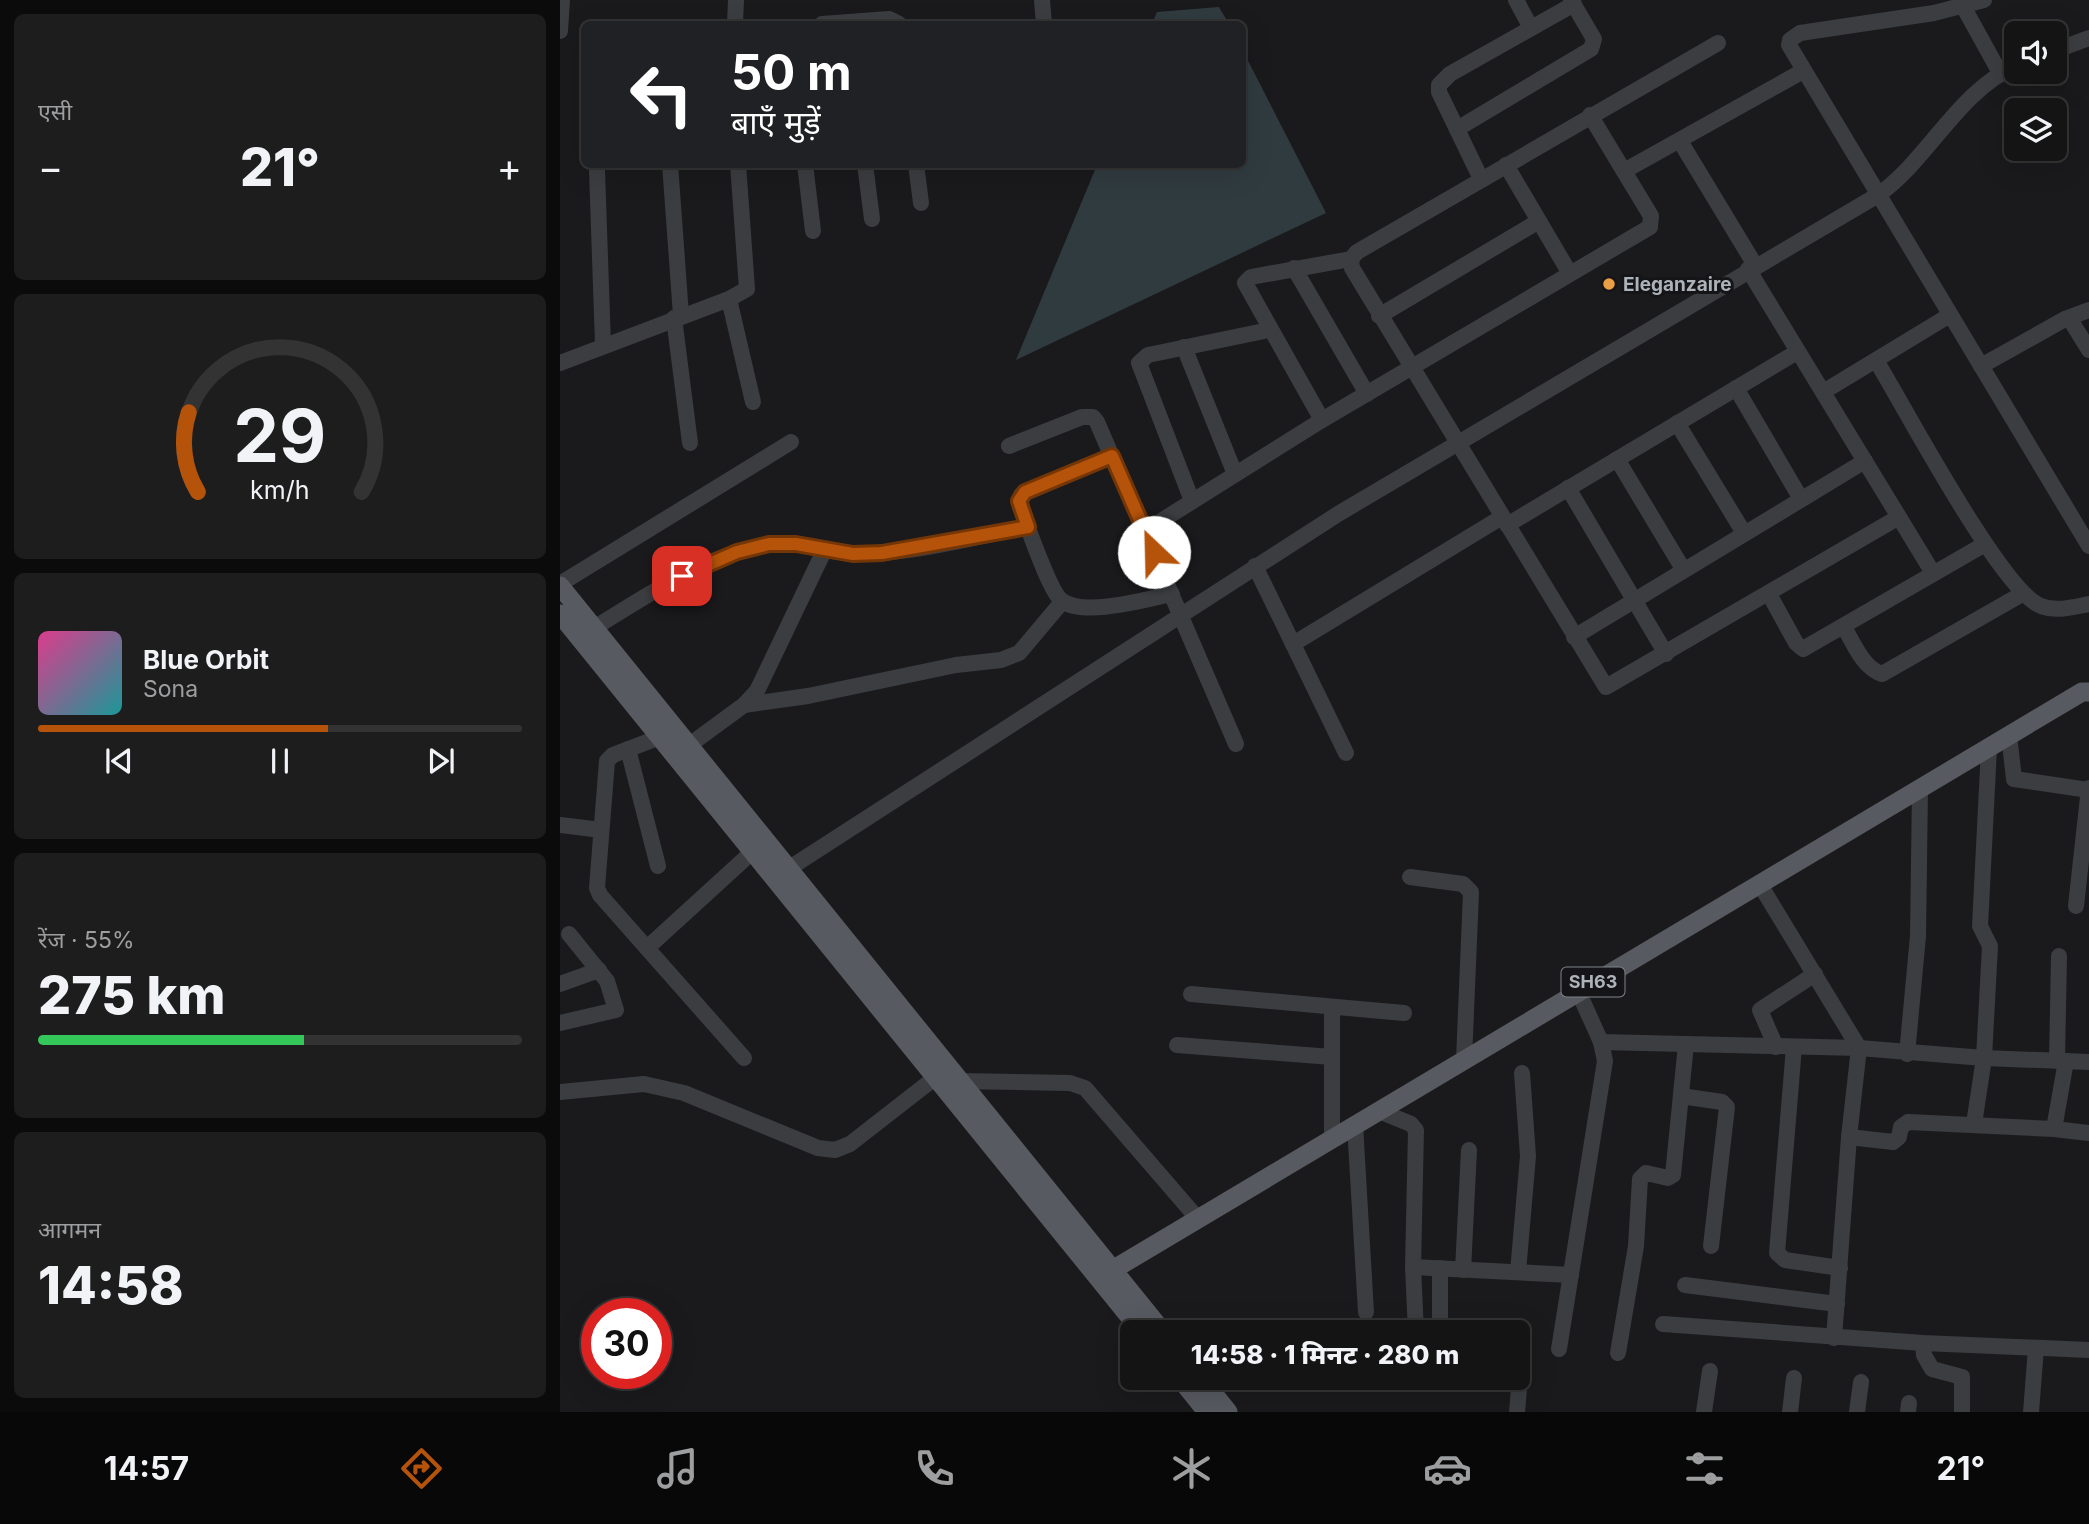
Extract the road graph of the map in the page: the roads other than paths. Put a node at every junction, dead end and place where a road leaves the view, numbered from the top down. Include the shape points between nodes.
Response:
1 (562, 0) edge
2 (736, 0) edge
3 (1042, 0) edge
4 (1516, 0) edge
5 (1984, 0) edge
6 (1572, 2) edge
7 (1963, 6) junction
8 (735, 21) edge
9 (862, 21) edge
10 (893, 21) edge
11 (1044, 21) edge
12 (1531, 28) junction
13 (560, 31) edge
14 (2089, 38) edge
15 (1718, 43) dead end
16 (2067, 46) edge
17 (1803, 71) junction
18 (2004, 71) edge
19 (2000, 73) junction
20 (1590, 115) junction
21 (1457, 129) junction
22 (1680, 141) junction
23 (1506, 165) junction
24 (670, 168) edge
25 (738, 168) edge
26 (805, 168) edge
27 (866, 168) edge
28 (916, 168) edge
29 (597, 171) dead end
30 (1624, 171) junction
31 (1481, 179) junction
32 (1878, 195) junction
33 (920, 203) dead end
34 (872, 219) dead end
35 (1539, 221) junction
36 (813, 231) dead end
37 (1351, 259) junction
38 (1751, 267) junction
39 (1294, 268) junction
40 (1570, 272) junction
41 (729, 299) junction
42 (2089, 310) edge
43 (1950, 315) junction
44 (678, 316) junction
45 (1380, 316) junction
46 (2065, 319) junction
47 (1269, 330) junction
48 (603, 344) junction
49 (1184, 347) junction
50 (2089, 350) edge
51 (1797, 352) junction
52 (1877, 362) junction
53 (560, 363) edge
54 (1981, 366) junction
55 (1410, 368) junction
56 (1736, 388) junction
57 (1823, 392) junction
58 (1367, 394) junction
59 (752, 402) dead end
60 (1322, 420) junction
61 (1677, 423) junction
62 (791, 442) dead end
63 (690, 443) dead end
64 (1456, 443) junction
65 (1009, 446) dead end
66 (1112, 456) junction
67 (1617, 458) junction
68 (1865, 461) junction
69 (1236, 474) junction
70 (1568, 488) junction
71 (1801, 499) junction
72 (1192, 502) junction
73 (1899, 517) junction
74 (2082, 520) edge
75 (1504, 521) junction
76 (1028, 527) junction
77 (1145, 531) junction
78 (1744, 533) junction
79 (1985, 544) junction
80 (2089, 546) edge
81 (824, 551) junction
82 (1255, 566) junction
83 (1684, 569) junction
84 (1933, 573) junction
85 (560, 585) edge
86 (1172, 594) junction
87 (1769, 594) junction
88 (2022, 594) junction
89 (1634, 600) junction
90 (1062, 602) junction
91 (2089, 604) edge
92 (560, 614) edge
93 (1181, 614) junction
94 (1844, 627) junction
95 (594, 628) junction
96 (1574, 638) junction
97 (1293, 644) junction
98 (1666, 654) junction
99 (2087, 690) edge
100 (744, 705) junction
101 (2009, 736) junction
102 (660, 737) junction
103 (1236, 744) dead end
104 (688, 746) junction
105 (1989, 748) junction
106 (628, 749) junction
107 (1346, 753) dead end
108 (1920, 788) junction
109 (2089, 789) edge
110 (560, 825) edge
111 (601, 830) junction
112 (759, 846) junction
113 (658, 866) dead end
114 (788, 869) junction
115 (1410, 877) dead end
116 (1759, 883) junction
117 (2076, 906) dead end
118 (569, 934) dead end
119 (647, 948) junction
120 (2059, 956) dead end
121 (599, 970) junction
122 (1815, 974) junction
123 (560, 984) edge
124 (1578, 991) junction
125 (1192, 994) dead end
126 (1332, 1008) junction
127 (1404, 1013) dead end
128 (560, 1023) edge
129 (1601, 1042) junction
130 (1686, 1044) junction
131 (1177, 1045) dead end
132 (1776, 1047) junction
133 (1794, 1047) junction
134 (1859, 1048) junction
135 (1907, 1054) junction
136 (1332, 1057) junction
137 (744, 1058) dead end
138 (1984, 1059) junction
139 (1464, 1060) junction
140 (2061, 1061) junction
141 (2089, 1062) edge
142 (1522, 1073) dead end
143 (936, 1077) junction
144 (958, 1081) junction
145 (560, 1092) edge
146 (1681, 1096) junction
147 (1379, 1111) junction
148 (1974, 1124) junction
149 (1355, 1125) junction
150 (2054, 1129) junction
151 (2089, 1133) edge
152 (1849, 1137) junction
153 (1332, 1139) junction
154 (1469, 1150) dead end
155 (1198, 1219) junction
156 (1711, 1246) dead end
157 (1413, 1267) junction
158 (1440, 1268) junction
159 (1840, 1268) junction
160 (1463, 1269) junction
161 (1518, 1272) junction
162 (1106, 1274) junction
163 (1571, 1275) junction
164 (1685, 1285) dead end
165 (1837, 1304) junction
166 (1366, 1312) dead end
167 (1135, 1320) edge
168 (1151, 1320) edge
169 (1415, 1320) edge
170 (1440, 1320) edge
171 (1662, 1324) dead end
172 (1834, 1338) junction
173 (1923, 1343) junction
174 (2036, 1348) junction
175 (1559, 1349) dead end
176 (2089, 1350) edge
177 (1618, 1353) dead end
178 (1710, 1371) dead end
179 (1794, 1378) dead end
180 (1861, 1382) dead end
181 (1189, 1390) edge
182 (1210, 1390) edge
183 (1519, 1390) edge
184 (1207, 1412) edge
185 (1228, 1412) edge
186 (1517, 1412) edge
187 (1704, 1412) edge
188 (1790, 1412) edge
189 (1857, 1412) edge
190 (1962, 1412) edge
191 (2031, 1412) edge

1 - 13 street
2 - 8 street
3 - 11 street
4 - 12 street
5 - 7 street
6 - 12 street
6 - 21 street via 1594,40 1591,49
7 - 17 street via 1800,33 1789,45
7 - 19 street
9 - 10 street
12 - 21 street via 1443,79 1439,92
14 - 16 street
15 - 20 street
17 - 22 street
17 - 32 street
18 - 19 street
19 - 32 street via 1908,171
20 - 23 street
20 - 30 street
21 - 31 street
22 - 30 street
22 - 38 street
23 - 31 street
23 - 35 street
24 - 44 street
25 - 41 street via 748,283 742,293
26 - 36 street
27 - 34 street
28 - 33 street
29 - 48 street
30 - 40 street via 1652,222 1650,227
31 - 37 street
32 - 38 street
32 - 43 street
35 - 40 street
35 - 45 street
37 - 39 street
37 - 45 street
38 - 51 street
38 - 64 street
39 - 47 street via 1251,277 1245,283
39 - 58 street
40 - 55 street
41 - 44 street
41 - 59 street
42 - 46 street
43 - 52 street
43 - 54 street
44 - 48 street
44 - 63 street
45 - 55 street
46 - 50 street via 2071,321
46 - 54 street
47 - 49 street
47 - 60 street
48 - 53 street
49 - 69 street
49 - 72 street via 1148,355 1139,363
51 - 56 street
51 - 57 street
52 - 57 street
52 - 79 street
54 - 74 street
55 - 58 street
55 - 64 street
56 - 61 street
56 - 71 street
57 - 68 street
58 - 60 street
60 - 69 street
61 - 67 street
61 - 78 street
62 - 85 street
64 - 75 street
64 - 82 street
65 - 66 street via 1088,416 1097,422
66 - 76 street via 1025,492 1019,501
66 - 77 street
67 - 70 street
67 - 83 street
68 - 71 street
68 - 73 street
69 - 72 street
70 - 75 street
70 - 89 street
71 - 78 street
72 - 77 street
73 - 84 street
73 - 87 street
74 - 80 street
75 - 96 street
75 - 97 street
76 - 81 street via 882,553
76 - 90 street
77 - 86 street
78 - 83 street
79 - 84 street
79 - 88 street
81 - 95 street via 782,544 737,552 661,586
81 - 100 street via 757,691
82 - 93 street
82 - 97 street
83 - 89 street
84 - 94 street
85 - 95 main road
86 - 90 street via 1110,606
86 - 93 street
87 - 94 street via 1803,649
87 - 98 street
88 - 91 street via 2041,606 2064,609
88 - 94 street via 1882,674 1866,664
89 - 96 street
89 - 98 street
90 - 100 street via 1019,653 1001,660
92 - 102 main road
93 - 103 street
93 - 114 street
95 - 104 main road
96 - 98 street via 1606,687
97 - 107 street
99 - 101 main road, SH63
100 - 104 street
101 - 105 main road, SH63
101 - 109 street via 2014,779
102 - 106 street
102 - 112 main road
104 - 112 main road
105 - 108 main road, SH63
105 - 138 street via 1980,926 1990,946
106 - 111 street via 607,761
106 - 113 street
108 - 116 main road, SH63
108 - 135 street via 1918,936
109 - 117 street
110 - 111 street
111 - 119 street via 597,888
112 - 114 main road
112 - 119 street
112 - 143 main road
114 - 144 main road
115 - 139 street via 1463,884 1471,892
116 - 122 street
116 - 124 main road, SH63
118 - 121 street
119 - 137 street
120 - 140 street
121 - 123 street
121 - 128 street via 616,1010
122 - 132 street via 1760,1010
122 - 134 street
124 - 129 street
124 - 139 main road, SH63
125 - 126 street
126 - 127 street
126 - 136 street
129 - 130 street
129 - 163 street via 1603,1080
130 - 132 street
130 - 146 street
131 - 136 street
132 - 133 street
133 - 134 street
133 - 159 street via 1777,1254 1785,1260
134 - 135 street
134 - 152 street
135 - 138 street
136 - 153 street
138 - 140 street
138 - 148 street
139 - 147 main road, SH63
140 - 141 street
140 - 150 street
142 - 161 street via 1528,1156
143 - 145 street via 863,1135 835,1150 818,1148 684,1093 644,1084
143 - 162 main road
144 - 155 street via 1070,1083 1085,1088
144 - 162 main road
146 - 156 street via 1722,1102 1727,1107
146 - 177 street via 1673,1175 1646,1174 1640,1179 1636,1246
147 - 149 main road, SH63
147 - 157 street via 1416,1130
148 - 150 street
148 - 152 street via 1908,1122 1894,1142
149 - 153 main road, SH63
149 - 166 street
150 - 151 street
152 - 159 street
153 - 155 main road, SH63
154 - 160 street
155 - 162 main road, SH63
157 - 158 street
157 - 169 street
158 - 160 street
158 - 170 street
159 - 165 street
160 - 161 street
161 - 163 street
162 - 167 main road
162 - 168 main road
163 - 175 street
164 - 165 street
165 - 172 street
171 - 172 street
172 - 173 street
173 - 174 street
173 - 190 street via 1932,1369 1962,1377
174 - 176 street
174 - 191 street
178 - 187 street
179 - 188 street
180 - 189 street
181 - 184 main road
182 - 185 main road
183 - 186 street

